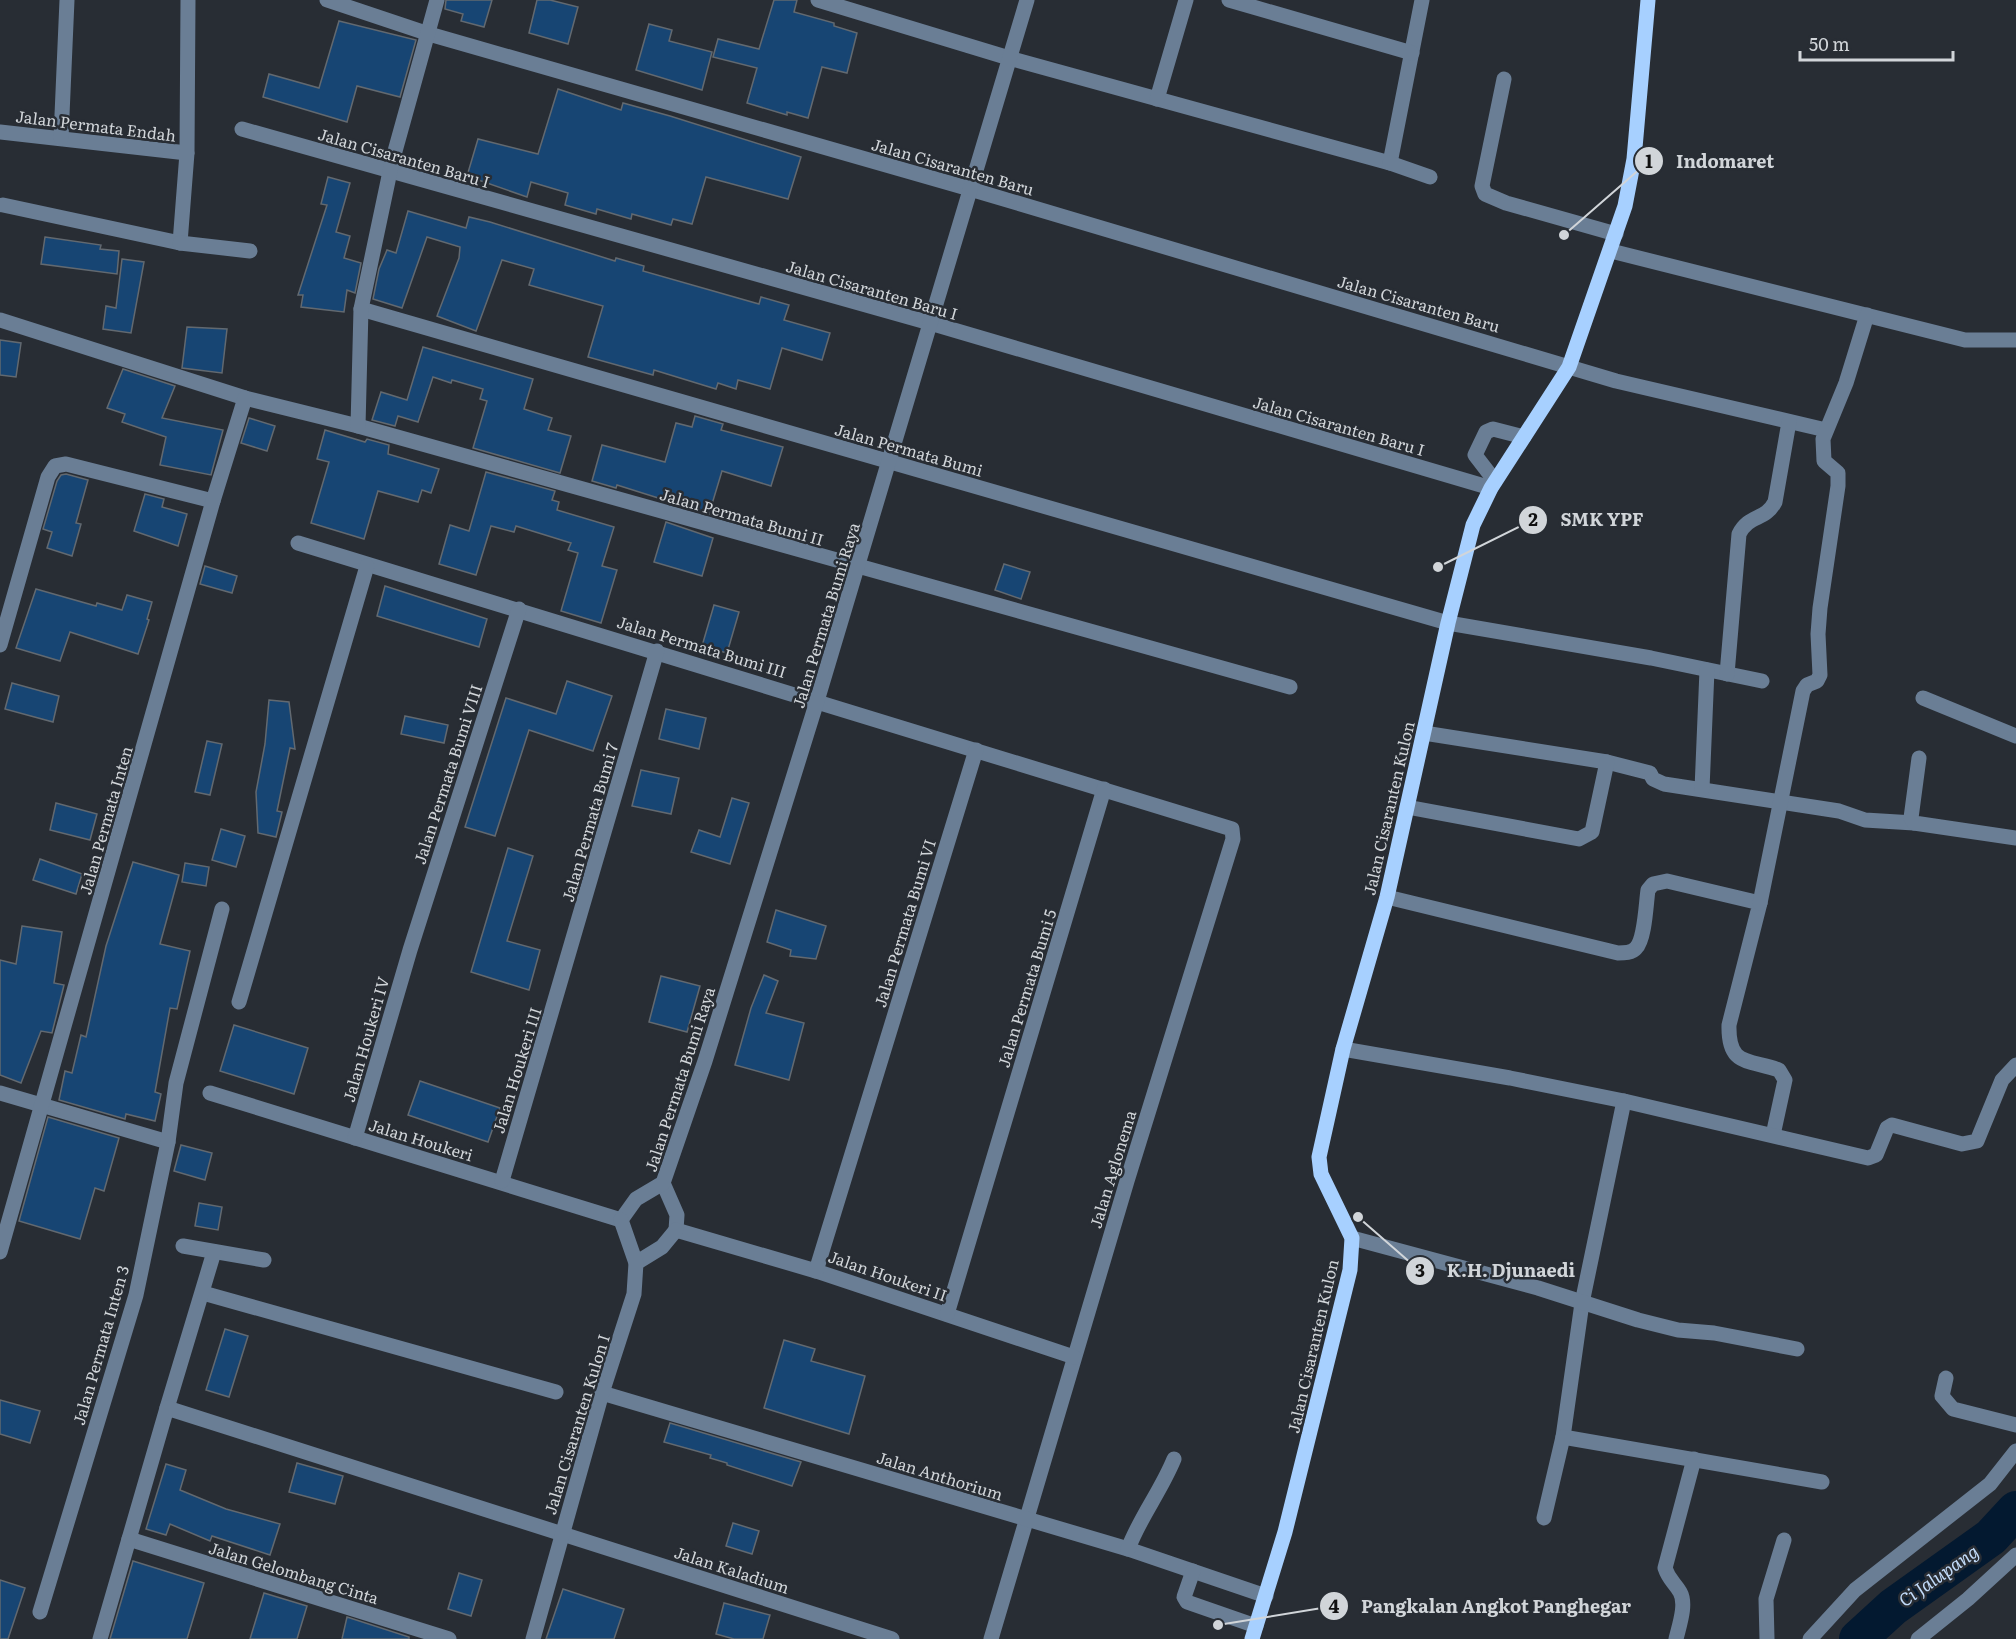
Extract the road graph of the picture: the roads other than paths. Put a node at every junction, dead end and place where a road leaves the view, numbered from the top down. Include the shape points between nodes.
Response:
1 (67, 0) edge
2 (188, 0) edge
3 (327, 0) edge
4 (437, 0) edge
5 (818, 0) edge
6 (1027, 0) edge
7 (1186, 0) edge
8 (1229, 0) edge
9 (1422, 0) edge
10 (1648, 0) edge
11 (429, 34) junction
12 (1412, 53) junction
13 (1009, 58) junction
14 (1504, 79) dead end
15 (1157, 99) junction
16 (242, 129) dead end
17 (0, 132) edge
18 (61, 138) junction
19 (188, 153) junction
20 (1389, 164) junction
21 (390, 172) junction
22 (1430, 177) dead end
23 (970, 189) junction
24 (3, 205) dead end
25 (1616, 234) junction
26 (180, 243) junction
27 (250, 251) dead end
28 (1611, 251) junction
29 (361, 309) junction
30 (1867, 315) junction
31 (0, 320) edge
32 (930, 323) junction
33 (2016, 340) edge
34 (1569, 367) junction
35 (245, 398) junction
36 (1790, 422) junction
37 (358, 426) junction
38 (1826, 430) junction
39 (1524, 436) junction
40 (890, 463) junction
41 (1493, 485) junction
42 (213, 501) junction
43 (298, 543) dead end
44 (367, 566) junction
45 (858, 567) junction
46 (519, 609) junction
47 (1448, 623) junction
48 (0, 645) edge
49 (657, 651) junction
50 (1707, 670) junction
51 (1727, 674) junction
52 (1762, 681) dead end
53 (1290, 687) dead end
54 (1923, 698) dead end
55 (818, 701) junction
56 (1424, 733) junction
57 (2016, 736) edge
58 (976, 750) junction
59 (1919, 758) dead end
60 (1607, 762) junction
61 (1104, 789) junction
62 (1702, 789) junction
63 (1782, 803) junction
64 (1407, 807) junction
65 (1914, 823) junction
66 (1232, 829) joint
67 (2016, 838) edge
68 (1387, 897) junction
69 (1760, 903) junction
70 (222, 909) dead end
71 (410, 950) joint
72 (239, 1002) dead end
73 (555, 1004) joint
74 (1343, 1049) junction
75 (2016, 1065) edge
76 (0, 1093) edge
77 (210, 1093) dead end
78 (1624, 1101) junction
79 (41, 1105) junction
80 (866, 1107) joint
81 (1773, 1136) junction
82 (355, 1137) junction
83 (168, 1142) junction
84 (502, 1181) junction
85 (663, 1183) junction
86 (621, 1220) junction
87 (676, 1230) junction
88 (1352, 1238) junction
89 (183, 1246) dead end
90 (0, 1252) edge
91 (214, 1252) junction
92 (264, 1260) dead end
93 (636, 1263) junction
94 (816, 1271) junction
95 (203, 1293) junction
96 (1582, 1303) junction
97 (947, 1314) junction
98 (1797, 1349) dead end
99 (1074, 1357) junction
100 (1946, 1378) dead end
101 (556, 1392) dead end
102 (602, 1393) junction
103 (167, 1408) junction
104 (2016, 1425) edge
105 (1563, 1437) junction
106 (2016, 1451) edge
107 (1174, 1459) dead end
108 (1694, 1459) junction
109 (1822, 1482) dead end
110 (1544, 1518) dead end
111 (1026, 1520) junction
112 (562, 1534) junction
113 (129, 1539) junction
114 (1784, 1540) dead end
115 (1128, 1549) junction
116 (2016, 1555) edge
117 (1193, 1571) junction
118 (1266, 1596) junction
119 (40, 1612) dead end
120 (1254, 1632) edge
121 (100, 1639) edge
122 (449, 1639) edge
123 (533, 1639) edge
124 (892, 1639) edge
125 (992, 1639) edge
126 (1676, 1639) edge
127 (1767, 1639) edge
128 (1810, 1639) edge
129 (1918, 1639) edge

1 - 18 street
2 - 19 street
3 - 11 street, Jalan Cisaranten Baru
4 - 11 street
5 - 13 street
6 - 13 street, Jalan Permata Bumi Raya
7 - 15 street
8 - 12 street
9 - 12 street
10 - 25 main road, Jalan Cisaranten Kulon via 1634,159
11 - 21 street
11 - 23 street, Jalan Cisaranten Baru
12 - 20 street
13 - 15 street
13 - 23 street, Jalan Permata Bumi Raya
14 - 25 street via 1482,186 1485,194
15 - 20 street
16 - 21 street, Jalan Cisaranten Baru I
17 - 18 street, Jalan Permata Endah
18 - 19 street, Jalan Permata Endah
19 - 26 street
20 - 22 street
21 - 29 street
21 - 32 street, Jalan Cisaranten Baru I
23 - 32 street, Jalan Permata Bumi Raya
23 - 34 street, Jalan Cisaranten Baru
24 - 26 street
25 - 28 main road, Jalan Cisaranten Kulon
26 - 27 street
28 - 30 street
28 - 34 main road, Jalan Cisaranten Kulon
29 - 37 street
29 - 40 street, Jalan Permata Bumi
30 - 33 street via 1965,339
30 - 38 street via 1846,383
31 - 35 street, Jalan Permata Bumi II
32 - 40 street, Jalan Permata Bumi Raya
32 - 41 street, Jalan Cisaranten Baru I
34 - 36 street, Jalan Cisaranten Baru via 1665,394
34 - 39 main road, Jalan Cisaranten Kulon
35 - 37 street, Jalan Permata Bumi II
35 - 42 street, Jalan Permata Inten
36 - 38 street, Jalan Cisaranten Baru
36 - 51 street via 1775,502 1770,511 1745,523 1739,534
37 - 45 street, Jalan Permata Bumi II
38 - 63 street via 1824,461 1838,473 1838,486 1820,608 1820,675 1803,691
39 - 41 main road, Jalan Cisaranten Kulon
39 - 41 street via 1493,429 1486,432 1475,455
40 - 45 street, Jalan Permata Bumi Raya
40 - 47 street, Jalan Permata Bumi
41 - 47 main road, Jalan Cisaranten Kulon via 1473,525
42 - 48 street via 66,464 55,466 48,477
42 - 79 street, Jalan Permata Inten
43 - 44 street, Jalan Permata Bumi III
44 - 46 street, Jalan Permata Bumi III
44 - 72 street
45 - 53 street, Jalan Permata Bumi II
45 - 55 street, Jalan Permata Bumi Raya
46 - 49 street, Jalan Permata Bumi III
46 - 71 street, Jalan Permata Bumi VIII
47 - 50 street, Jalan Permata Bumi
47 - 56 main road, Jalan Cisaranten Kulon
49 - 55 street, Jalan Permata Bumi III
49 - 73 street, Jalan Permata Bumi 7
50 - 51 street, Jalan Permata Bumi
50 - 62 street
51 - 52 street, Jalan Permata Bumi
54 - 57 street
55 - 58 street, Jalan Permata Bumi III
55 - 85 street, Jalan Permata Bumi Raya
56 - 60 street
56 - 64 main road, Jalan Cisaranten Kulon
58 - 61 street, Jalan Permata Bumi III
58 - 80 street, Jalan Permata Bumi VI
59 - 65 street via 1911,818
60 - 62 street via 1650,773 1664,784
60 - 64 street via 1592,832 1579,839
61 - 66 street, Jalan Permata Bumi III
61 - 97 street, Jalan Permata Bumi 5
62 - 63 street
63 - 65 street via 1839,811 1865,820
63 - 69 street
64 - 68 main road, Jalan Cisaranten Kulon
65 - 67 street
66 - 99 street, Jalan Aglonema via 1233,839
68 - 69 street via 1618,953 1629,953 1641,940 1648,890 1653,884 1667,881
68 - 74 main road, Jalan Cisaranten Kulon
69 - 81 street via 1729,1025 1729,1043 1731,1052 1741,1059 1783,1074
70 - 83 street, Jalan Permata Inten 3 via 176,1083
71 - 82 street, Jalan Houkeri IV
73 - 84 street, Jalan Houkeri III
74 - 78 street
74 - 88 main road, Jalan Cisaranten Kulon via 1319,1157 1321,1174
75 - 81 street via 2002,1080 1977,1141 1970,1144 1892,1125 1876,1155 1868,1158
76 - 79 street
77 - 82 street, Jalan Houkeri
78 - 81 street
78 - 96 street
79 - 83 street
79 - 90 street, Jalan Permata Inten
80 - 94 street, Jalan Houkeri II
82 - 84 street, Jalan Houkeri
83 - 119 street, Jalan Permata Inten 3 via 136,1295
84 - 86 street, Jalan Houkeri
85 - 86 street, Jalan Permata Bumi Raya via 636,1199
85 - 87 street via 677,1215
86 - 93 street, Jalan Cisaranten Kulon I
87 - 93 street via 662,1247
87 - 94 street
88 - 96 street
88 - 118 main road, Jalan Cisaranten Kulon via 1350,1270 1331,1350
89 - 91 street
91 - 92 street
91 - 95 street
93 - 102 street, Jalan Cisaranten Kulon I via 634,1294
94 - 97 street, Jalan Houkeri II
95 - 101 street
95 - 103 street
96 - 98 street via 1678,1330
96 - 105 street
97 - 99 street, Jalan Houkeri II
99 - 111 street, Jalan Aglonema
100 - 104 street via 1942,1396 1953,1410
102 - 111 street, Jalan Anthorium
102 - 112 street, Jalan Cisaranten Kulon I
103 - 112 street, Jalan Kaladium
103 - 113 street
105 - 108 street
105 - 110 street
106 - 128 street via 1990,1484 1855,1590
107 - 115 street
108 - 109 street
108 - 126 street via 1665,1568 1682,1602
111 - 115 street, Jalan Anthorium
111 - 125 street, Jalan Aglonema
112 - 123 street, Jalan Cisaranten Kulon I
112 - 124 street, Jalan Kaladium
113 - 121 street
113 - 122 street, Jalan Gelombang Cinta
114 - 127 street via 1766,1599
115 - 117 street, Jalan Anthorium
116 - 129 street
117 - 118 street, Jalan Anthorium
117 - 120 street via 1184,1597 1187,1602
118 - 120 main road, Jalan Cisaranten Kulon

